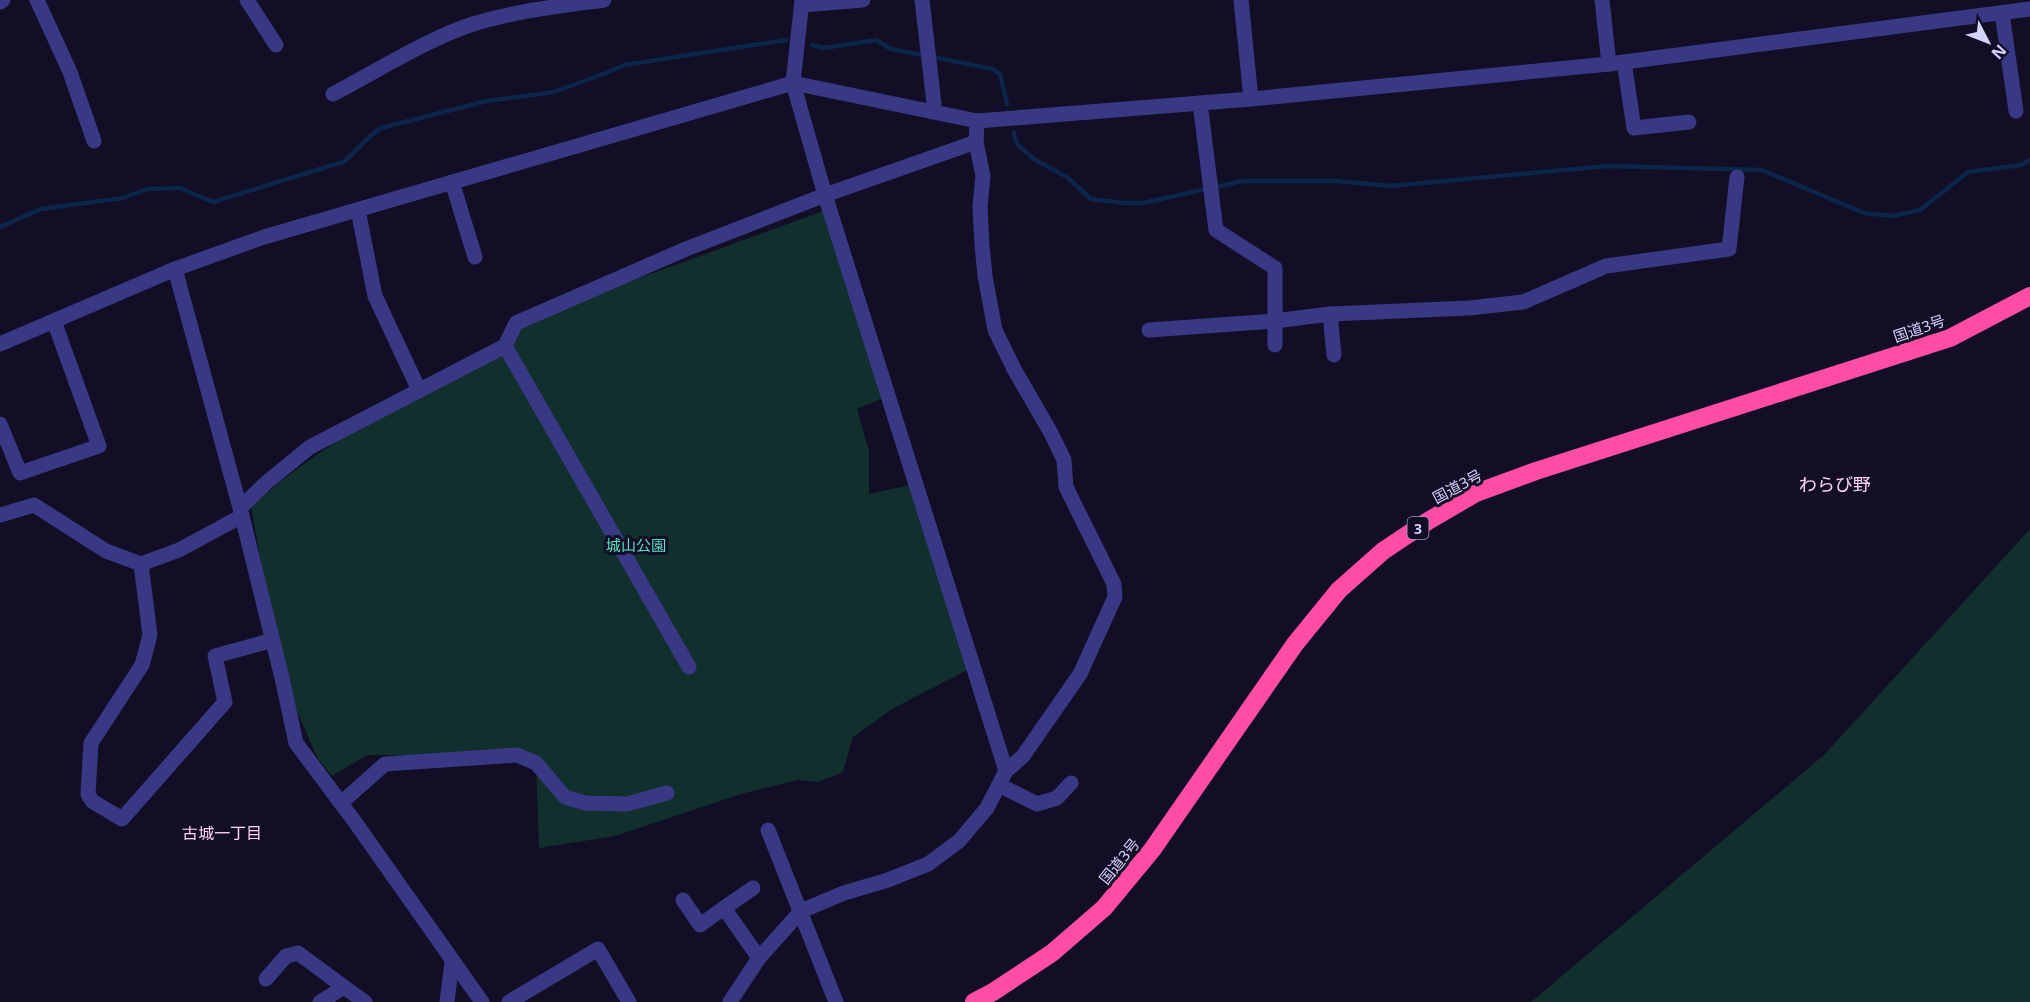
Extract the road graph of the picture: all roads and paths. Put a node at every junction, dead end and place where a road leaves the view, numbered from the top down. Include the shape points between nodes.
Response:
1 (37, 0) edge
2 (247, 0) edge
3 (604, 0) edge
4 (863, 0) edge
5 (922, 0) edge
6 (1241, 0) edge
7 (1602, 0) edge
8 (802, 2) edge
9 (539, 4) edge
10 (2030, 9) edge
11 (2002, 13) junction
12 (276, 45) dead end
13 (1617, 63) junction
14 (794, 83) junction
15 (333, 94) dead end
16 (1251, 99) junction
17 (1200, 103) junction
18 (2016, 111) dead end
19 (933, 112) junction
20 (977, 121) junction
21 (1689, 122) dead end
22 (94, 141) dead end
23 (976, 142) junction
24 (1737, 177) dead end
25 (452, 182) junction
26 (825, 195) junction
27 (358, 210) junction
28 (475, 257) dead end
29 (175, 269) junction
30 (2030, 296) edge
31 (1330, 314) junction
32 (54, 321) junction
33 (1275, 321) junction
34 (1149, 330) dead end
35 (0, 344) edge
36 (1275, 345) dead end
37 (505, 346) junction
38 (1334, 355) dead end
39 (419, 390) junction
40 (0, 424) edge
41 (241, 512) junction
42 (0, 515) edge
43 (141, 564) junction
44 (273, 640) junction
45 (689, 667) dead end
46 (1002, 778) junction
47 (1071, 783) dead end
48 (667, 793) dead end
49 (341, 803) junction
50 (768, 830) dead end
51 (753, 888) dead end
52 (683, 900) dead end
53 (724, 908) junction
54 (801, 911) junction
55 (759, 958) junction
56 (452, 962) junction
57 (266, 979) dead end
58 (470, 986) junction
59 (344, 987) junction
60 (320, 1002) edge
61 (365, 1002) edge
62 (447, 1002) edge
63 (467, 1002) edge
64 (482, 1002) edge
65 (509, 1002) edge
66 (629, 1002) edge
67 (730, 1002) edge
68 (836, 1002) edge
69 (974, 1002) edge

1 - 22 street via 70,72
2 - 12 street
3 - 9 street
4 - 8 street
5 - 19 street
6 - 16 street
7 - 13 street
8 - 14 street
9 - 15 street via 426,44
10 - 11 street
11 - 13 street
11 - 18 street
13 - 16 street
13 - 21 street via 1634,128
14 - 19 street
14 - 25 street
14 - 26 street
16 - 17 street
17 - 20 street
17 - 33 street via 1216,230 1275,268
19 - 20 street
20 - 23 street
23 - 26 street
23 - 46 street via 983,176 980,207 985,276 994,330 1064,460 1066,487 1114,584 1115,597 1080,674 1023,756
24 - 31 street via 1729,249 1606,266 1523,302
25 - 27 street
25 - 28 street
26 - 37 street via 686,249 516,323
26 - 46 street
27 - 29 street via 264,237
27 - 39 street via 375,296
29 - 32 street
29 - 41 street
30 - 69 highway, 国道3号 / 3 via 1950,338 1476,493 1383,551 1339,590 1302,635 1152,850 1104,908 1052,953
31 - 33 street
31 - 38 street
32 - 35 street
32 - 40 street via 99,446 20,473
33 - 34 street
33 - 36 street
37 - 39 street
37 - 45 street
39 - 41 street via 310,447 267,482
41 - 43 street via 179,550
41 - 44 street
42 - 43 street via 34,505 106,551
43 - 44 street via 150,635 142,665 91,743 88,794 92,801 122,819 225,702 215,656
44 - 49 street via 296,743
46 - 47 street via 1037,804 1057,798
46 - 54 street via 987,808 959,841 928,864
48 - 49 street via 627,804 585,803 565,797 536,763 517,754 385,764
49 - 56 street
50 - 54 street
51 - 53 street
52 - 53 street via 700,925
53 - 55 street
54 - 55 street
54 - 68 street
55 - 67 street
56 - 58 street
56 - 62 street
57 - 59 street via 286,956 298,953
58 - 63 street
58 - 64 street
59 - 60 street
59 - 61 street
65 - 66 street via 598,950

